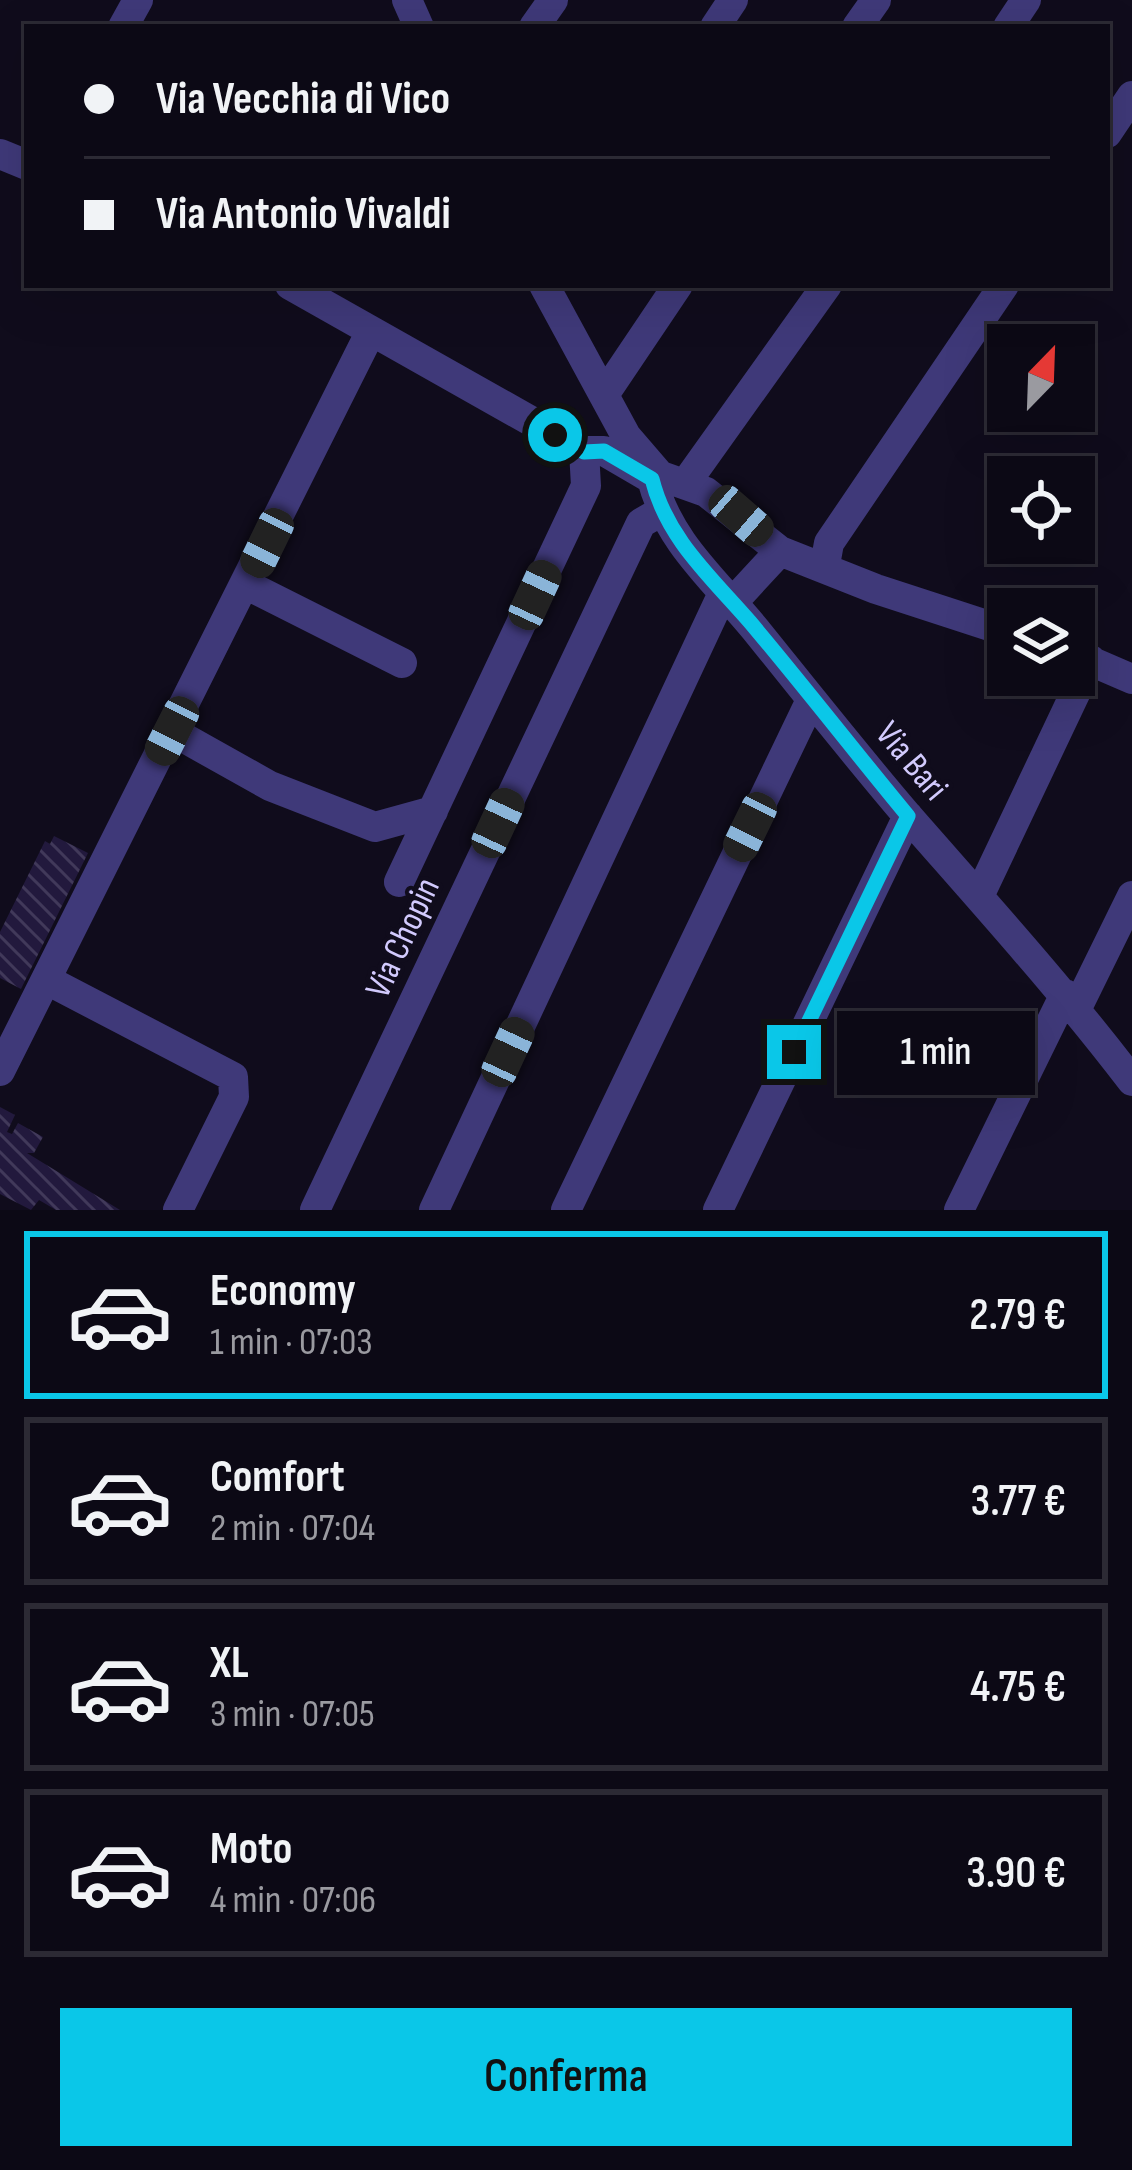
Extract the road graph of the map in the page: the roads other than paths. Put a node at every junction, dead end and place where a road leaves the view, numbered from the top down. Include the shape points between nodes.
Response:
1 (1132, 96) edge
2 (1110, 129) edge
3 (295, 288) edge
4 (546, 288) edge
5 (676, 288) edge
6 (825, 288) edge
7 (1002, 288) edge
8 (371, 331) junction
9 (604, 395) junction
10 (584, 452) junction
11 (666, 480) junction
12 (660, 512) junction
13 (780, 551) junction
14 (825, 565) junction
15 (247, 585) junction
16 (728, 598) junction
17 (987, 625) edge
18 (402, 663) dead end
19 (1095, 663) edge
20 (1132, 679) edge
21 (1065, 696) edge
22 (811, 700) junction
23 (172, 731) junction
24 (433, 811) junction
25 (908, 816) junction
26 (399, 882) dead end
27 (980, 894) junction
28 (1132, 896) edge
29 (47, 980) junction
30 (1071, 1001) junction
31 (0, 1071) edge
32 (1132, 1081) edge
33 (178, 1210) edge
34 (315, 1210) edge
35 (434, 1210) edge
36 (566, 1210) edge
37 (718, 1210) edge
38 (959, 1210) edge

1 - 2 street
3 - 8 street
4 - 9 street, Via Bari
5 - 9 street
6 - 11 street
7 - 14 street via 829,543
8 - 10 street
8 - 15 street
9 - 11 street, Via Bari via 626,436
10 - 11 street via 604,451
10 - 24 street via 586,485
11 - 12 street, Via Bari
11 - 13 street via 706,492
12 - 16 street, Via Bari
12 - 34 street, Via Chopin via 641,523
13 - 14 street
13 - 16 street
14 - 17 street
15 - 18 street
15 - 23 street
16 - 22 street, Via Bari
16 - 35 street
19 - 20 street
21 - 27 street
22 - 25 street, Via Bari
22 - 36 street
23 - 24 street via 271,786 375,827
23 - 29 street
24 - 26 street
25 - 27 street, Via Bari
25 - 37 street
27 - 30 street, Via Bari
28 - 30 street
29 - 31 street
29 - 33 street via 233,1077 234,1097
30 - 32 street, Via Bari
30 - 38 street

